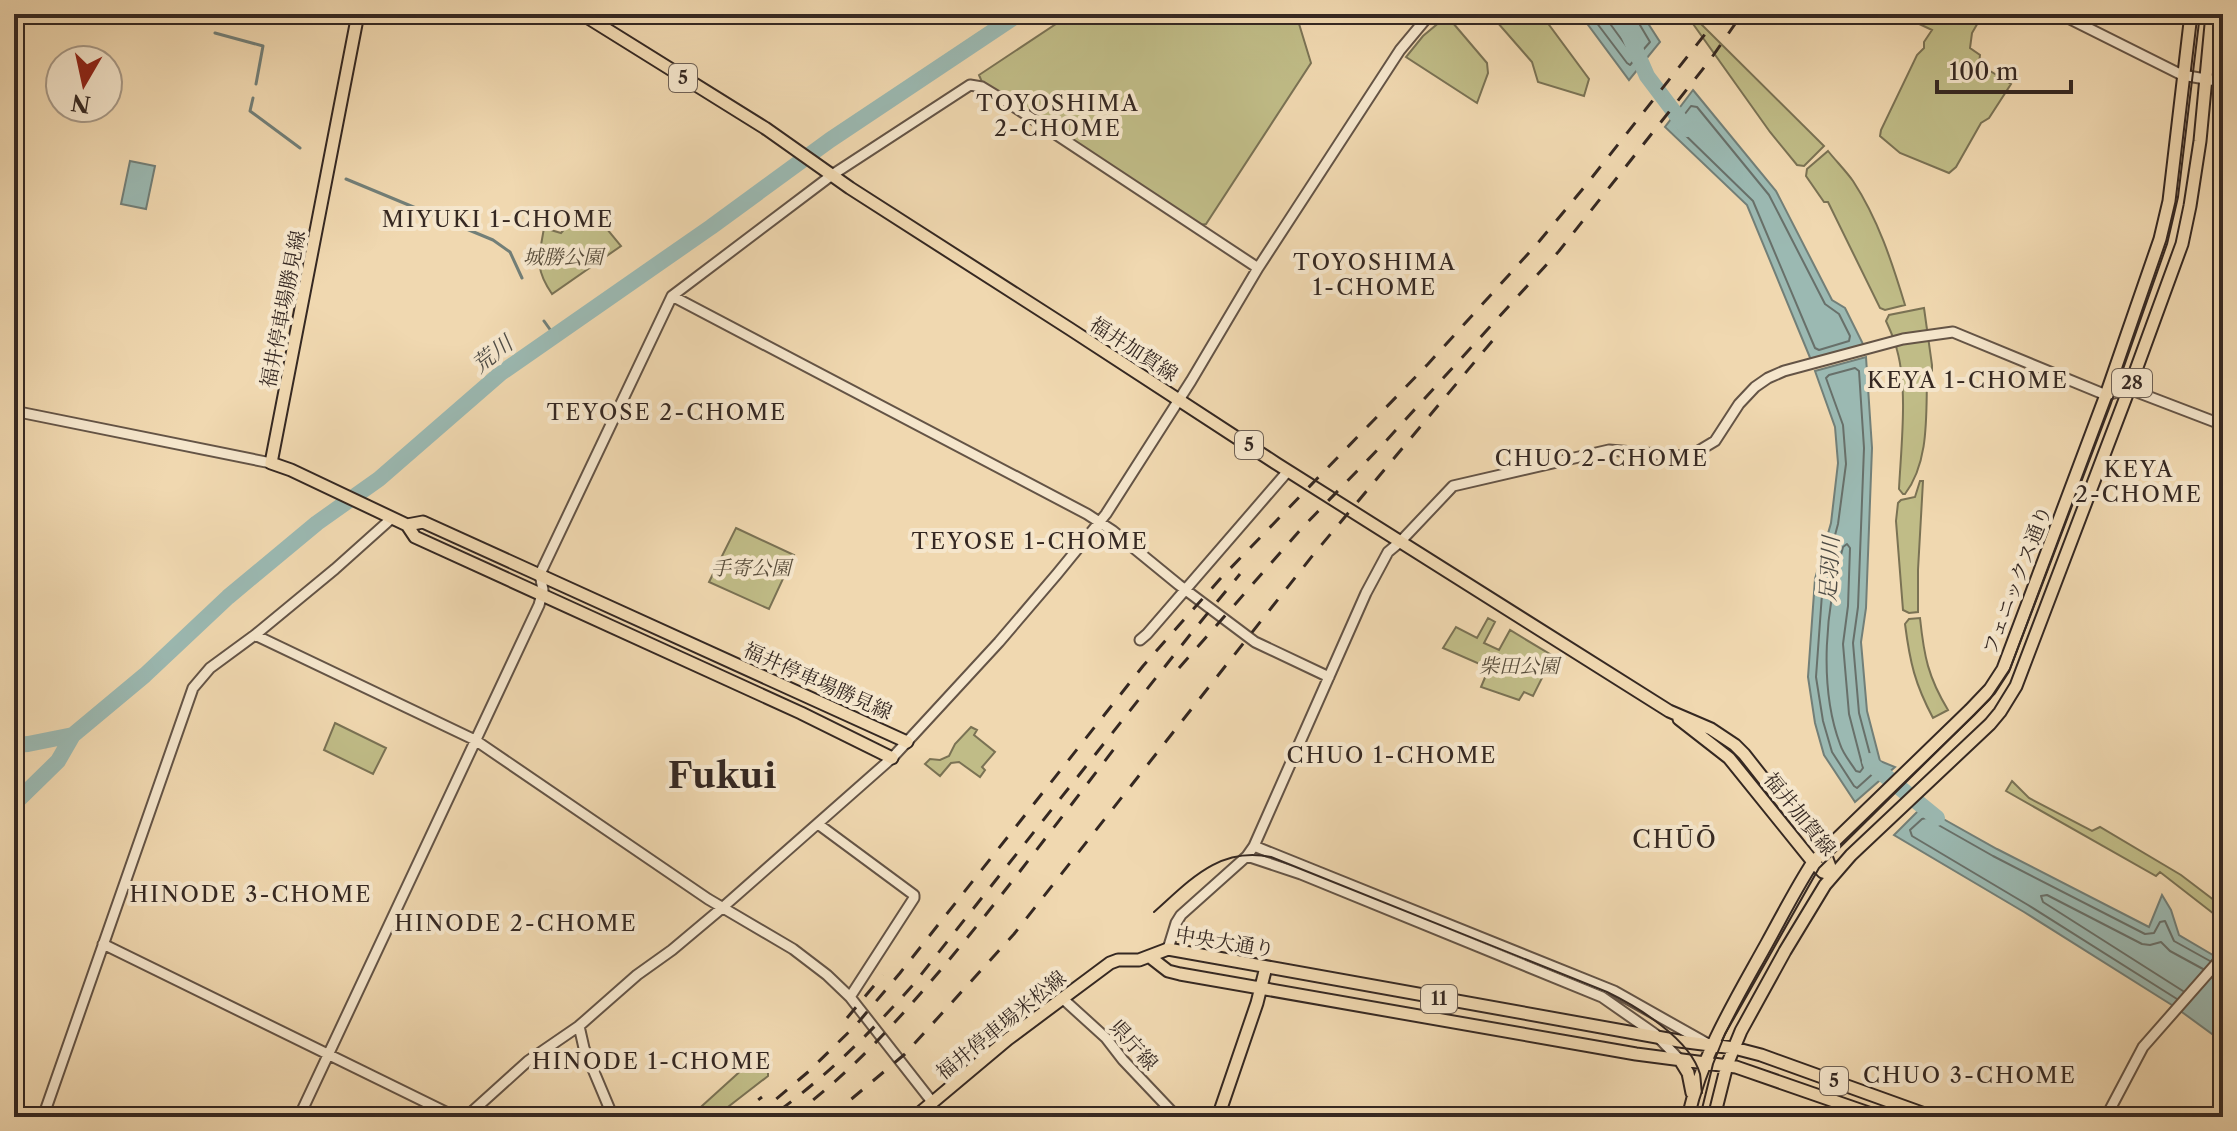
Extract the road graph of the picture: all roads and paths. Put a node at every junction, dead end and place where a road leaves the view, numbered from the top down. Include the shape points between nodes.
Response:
1 (358, 14) edge
2 (582, 14) edge
3 (1430, 14) edge
4 (2060, 14) edge
5 (2191, 14) edge
6 (2212, 14) edge
7 (2185, 76) junction
8 (2205, 80) junction
9 (2223, 82) edge
10 (832, 175) junction
11 (1258, 268) junction
12 (672, 296) junction
13 (2129, 389) junction
14 (2106, 395) junction
15 (1180, 400) junction
16 (14, 411) edge
17 (2223, 425) edge
18 (271, 463) junction
19 (1288, 471) junction
20 (392, 518) junction
21 (1101, 522) junction
22 (407, 525) junction
23 (1400, 542) junction
24 (540, 574) junction
25 (1185, 590) junction
26 (542, 594) junction
27 (255, 635) junction
28 (1140, 640) dead end
29 (1329, 677) junction
30 (1669, 711) junction
31 (475, 740) junction
32 (907, 742) junction
33 (892, 758) junction
34 (818, 824) junction
35 (1254, 846) junction
36 (1823, 853) junction
37 (1247, 856) junction
38 (1813, 862) junction
39 (1833, 875) junction
40 (722, 908) junction
41 (103, 944) junction
42 (1168, 949) junction
43 (2223, 956) edge
44 (1150, 957) junction
45 (1266, 967) junction
46 (1261, 988) junction
47 (850, 997) junction
48 (1062, 998) junction
49 (579, 1026) junction
50 (1659, 1037) junction
51 (1711, 1045) junction
52 (1734, 1048) junction
53 (329, 1054) junction
54 (1680, 1060) junction
55 (1704, 1063) junction
56 (1727, 1065) junction
57 (1692, 1100) junction
58 (933, 1103) junction
59 (43, 1117) edge
60 (299, 1117) edge
61 (456, 1117) edge
62 (466, 1117) edge
63 (613, 1117) edge
64 (915, 1117) edge
65 (1177, 1117) edge
66 (1218, 1117) edge
67 (1688, 1117) edge
68 (1714, 1117) edge
69 (1880, 1117) edge
70 (1933, 1117) edge
71 (2106, 1117) edge

1 - 18 main road, 福井停車場勝見線
2 - 10 main road, 福井加賀線 / 5
3 - 11 street via 1400,50
4 - 7 street
5 - 7 main road, フェニックス通り / 28
6 - 8 main road, フェニックス通り / 28
7 - 8 street
7 - 14 main road, フェニックス通り / 28 via 2163,229
8 - 9 street
8 - 13 main road, フェニックス通り / 28 via 2186,226
10 - 11 street via 970,85 982,87
10 - 12 street
10 - 15 main road, 福井加賀線 / 5
11 - 15 street
12 - 21 street
12 - 24 street
13 - 14 street
13 - 17 street
13 - 39 main road, フェニックス通り / 28 via 2016,686 1984,730
14 - 23 street via 1953,332 1903,339 1768,378 1739,404 1715,441 1695,453 1609,450 1456,485
14 - 36 main road, フェニックス通り / 28 via 2003,669 1970,710
15 - 19 main road, 福井加賀線 / 5
15 - 21 street
16 - 18 street
18 - 20 main road, 福井停車場勝見線
19 - 23 main road, 福井加賀線 / 5
19 - 25 street
20 - 22 main road, 福井停車場勝見線
20 - 27 street
21 - 25 street
21 - 32 street
22 - 24 main road, 福井停車場勝見線 via 423,522
22 - 26 main road, 福井停車場勝見線 via 415,537
23 - 29 street via 1384,557
23 - 30 main road, 福井加賀線 / 5
24 - 26 street
24 - 32 main road, 福井停車場勝見線
25 - 28 street
25 - 29 street via 1255,642
26 - 31 street
26 - 33 main road, 福井停車場勝見線
27 - 31 street
27 - 41 street via 210,668 193,688
29 - 35 street
30 - 36 main road, 福井加賀線 / 5 via 1711,729 1744,754
30 - 38 main road, 福井加賀線 / 5 via 1729,758
31 - 40 street
31 - 53 street
32 - 33 street
33 - 34 street
34 - 40 street
34 - 47 street via 914,895
35 - 37 street
35 - 51 street via 1614,991
36 - 38 main road, フェニックス通り / 28
36 - 39 main road, 福井加賀線 / 5
37 - 42 street via 1181,915
37 - 50 street via 1573,984 1618,1007
38 - 39 main road, 福井加賀線 / 5
38 - 51 main road, フェニックス通り
39 - 52 main road, フェニックス通り
40 - 47 street via 793,949
40 - 49 street
41 - 53 street
41 - 59 street
42 - 44 main road, 中央大通り
42 - 45 main road, 中央大通り / 11
43 - 71 street via 2143,1047
44 - 46 main road, 中央大通り / 11 via 1168,971
44 - 48 main road, 福井停車場米松線 via 1110,963
45 - 46 main road
45 - 50 main road, 中央大通り / 11
46 - 54 main road, 中央大通り / 11
46 - 66 main road
47 - 58 street
48 - 58 main road, 福井停車場米松線
48 - 65 street, 県庁線
49 - 62 street via 528,1061
49 - 63 street
50 - 51 main road, 中央大通り / 11
50 - 54 street
51 - 52 main road, 中央大通り
51 - 55 main road, フェニックス通り
52 - 56 main road, フェニックス通り
52 - 70 main road, 中央大通り / 5
53 - 60 street
53 - 61 street
54 - 55 main road, 中央大通り / 11
54 - 57 main road via 1690,1079
55 - 56 main road, 中央大通り / 5
55 - 57 main road, フェニックス通り
56 - 68 main road, フェニックス通り
56 - 69 main road, 中央大通り / 5
57 - 67 main road, フェニックス通り
58 - 64 main road, 福井停車場米松線

